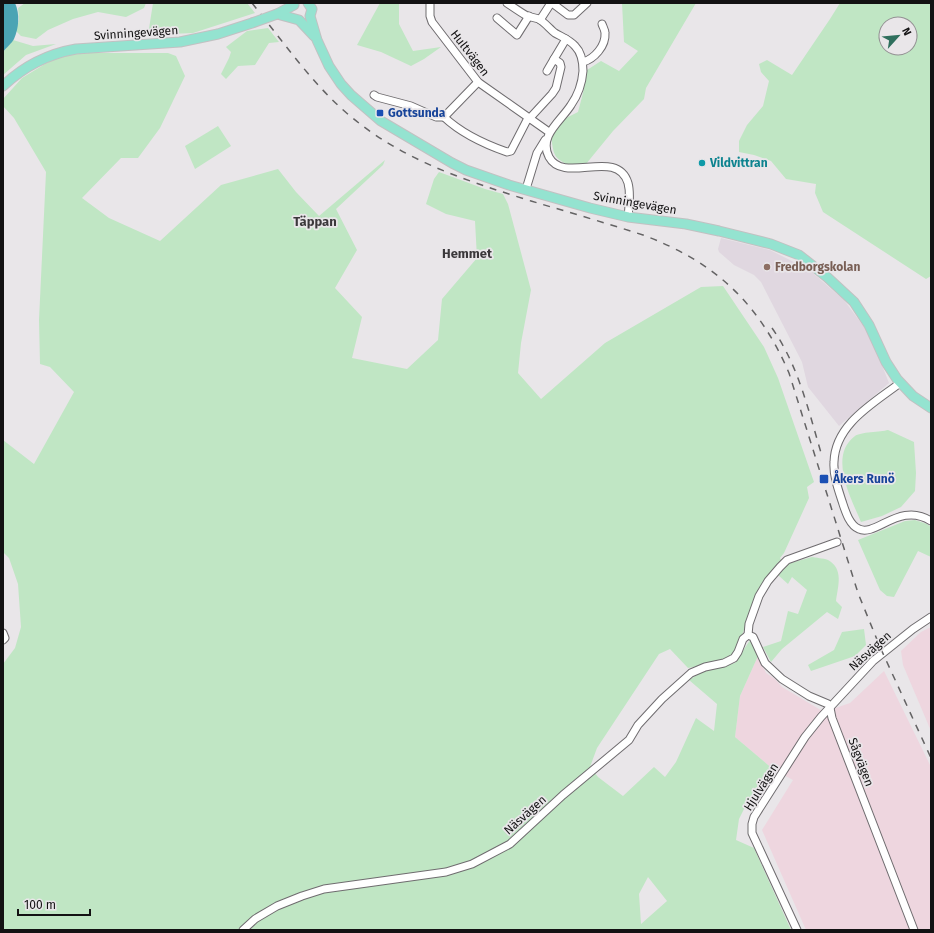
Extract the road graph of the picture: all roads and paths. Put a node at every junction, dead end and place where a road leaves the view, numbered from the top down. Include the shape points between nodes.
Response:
1 (308, 3) edge
2 (316, 3) edge
3 (430, 3) edge
4 (507, 3) edge
5 (551, 3) edge
6 (587, 3) edge
7 (294, 4) edge
8 (277, 14) junction
9 (311, 14) junction
10 (529, 16) junction
11 (497, 18) dead end
12 (297, 19) junction
13 (540, 20) junction
14 (602, 24) dead end
15 (566, 39) junction
16 (317, 40) junction
17 (554, 59) junction
18 (583, 62) junction
19 (547, 70) dead end
20 (478, 82) junction
21 (3, 86) edge
22 (374, 95) dead end
23 (444, 117) junction
24 (528, 119) junction
25 (548, 135) junction
26 (526, 190) junction
27 (628, 216) junction
28 (900, 383) junction
29 (931, 408) edge
30 (931, 521) edge
31 (837, 542) dead end
32 (931, 617) edge
33 (3, 633) edge
34 (748, 635) junction
35 (3, 640) edge
36 (830, 708) junction
37 (243, 930) edge
38 (797, 930) edge
39 (914, 930) edge

1 - 9 main road, Svinningevägen via 311,6
2 - 9 street
3 - 20 street, Hultvägen via 432,22
4 - 10 street
5 - 6 street via 568,15 574,15
5 - 13 street
7 - 8 main road, Svinningevägen
7 - 12 main road, Svinningevägen via 292,11
8 - 12 main road
8 - 21 main road, Svinningevägen, bridge via 218,34 180,42 76,49 52,54 32,63
9 - 12 main road via 305,20
9 - 16 main road, Svinningevägen
10 - 11 street via 517,35
10 - 13 street
12 - 16 main road, Svinningevägen
13 - 15 street via 553,32
14 - 18 street via 605,34 602,45 594,56
15 - 17 street
15 - 18 street via 578,49
16 - 26 main road, Svinningevägen via 341,84 381,121 466,170
17 - 19 street
17 - 24 street via 561,67 556,88
18 - 25 street via 576,96
20 - 23 street
20 - 24 street, Hultvägen
22 - 23 street
23 - 24 street via 470,136 507,152 511,151
24 - 25 street, Hultvägen
25 - 26 street via 537,153
25 - 27 street via 546,151 558,167 572,169 608,166 624,175 628,184
26 - 27 main road, Svinningevägen
27 - 28 main road, Svinningevägen via 686,224 746,237 783,248 799,256 854,302 869,325 889,368
28 - 29 main road, Svinningevägen
28 - 30 street via 846,427 836,450 835,477 845,510 851,522 859,529 872,528 908,514
31 - 34 street, Näsvägen via 787,560 780,567 759,596 749,624
32 - 36 street, Näsvägen via 873,661
33 - 35 street
34 - 36 street via 753,637 765,663 782,679 809,696 828,704
34 - 37 street, Näsvägen via 742,639 734,658 691,673 662,698 638,725 629,740 563,795 510,844 472,864 446,872 324,889 302,896 277,906 255,919
36 - 38 street, Hjulvägen via 805,737 752,824 752,833
36 - 39 street, Sågvägen

